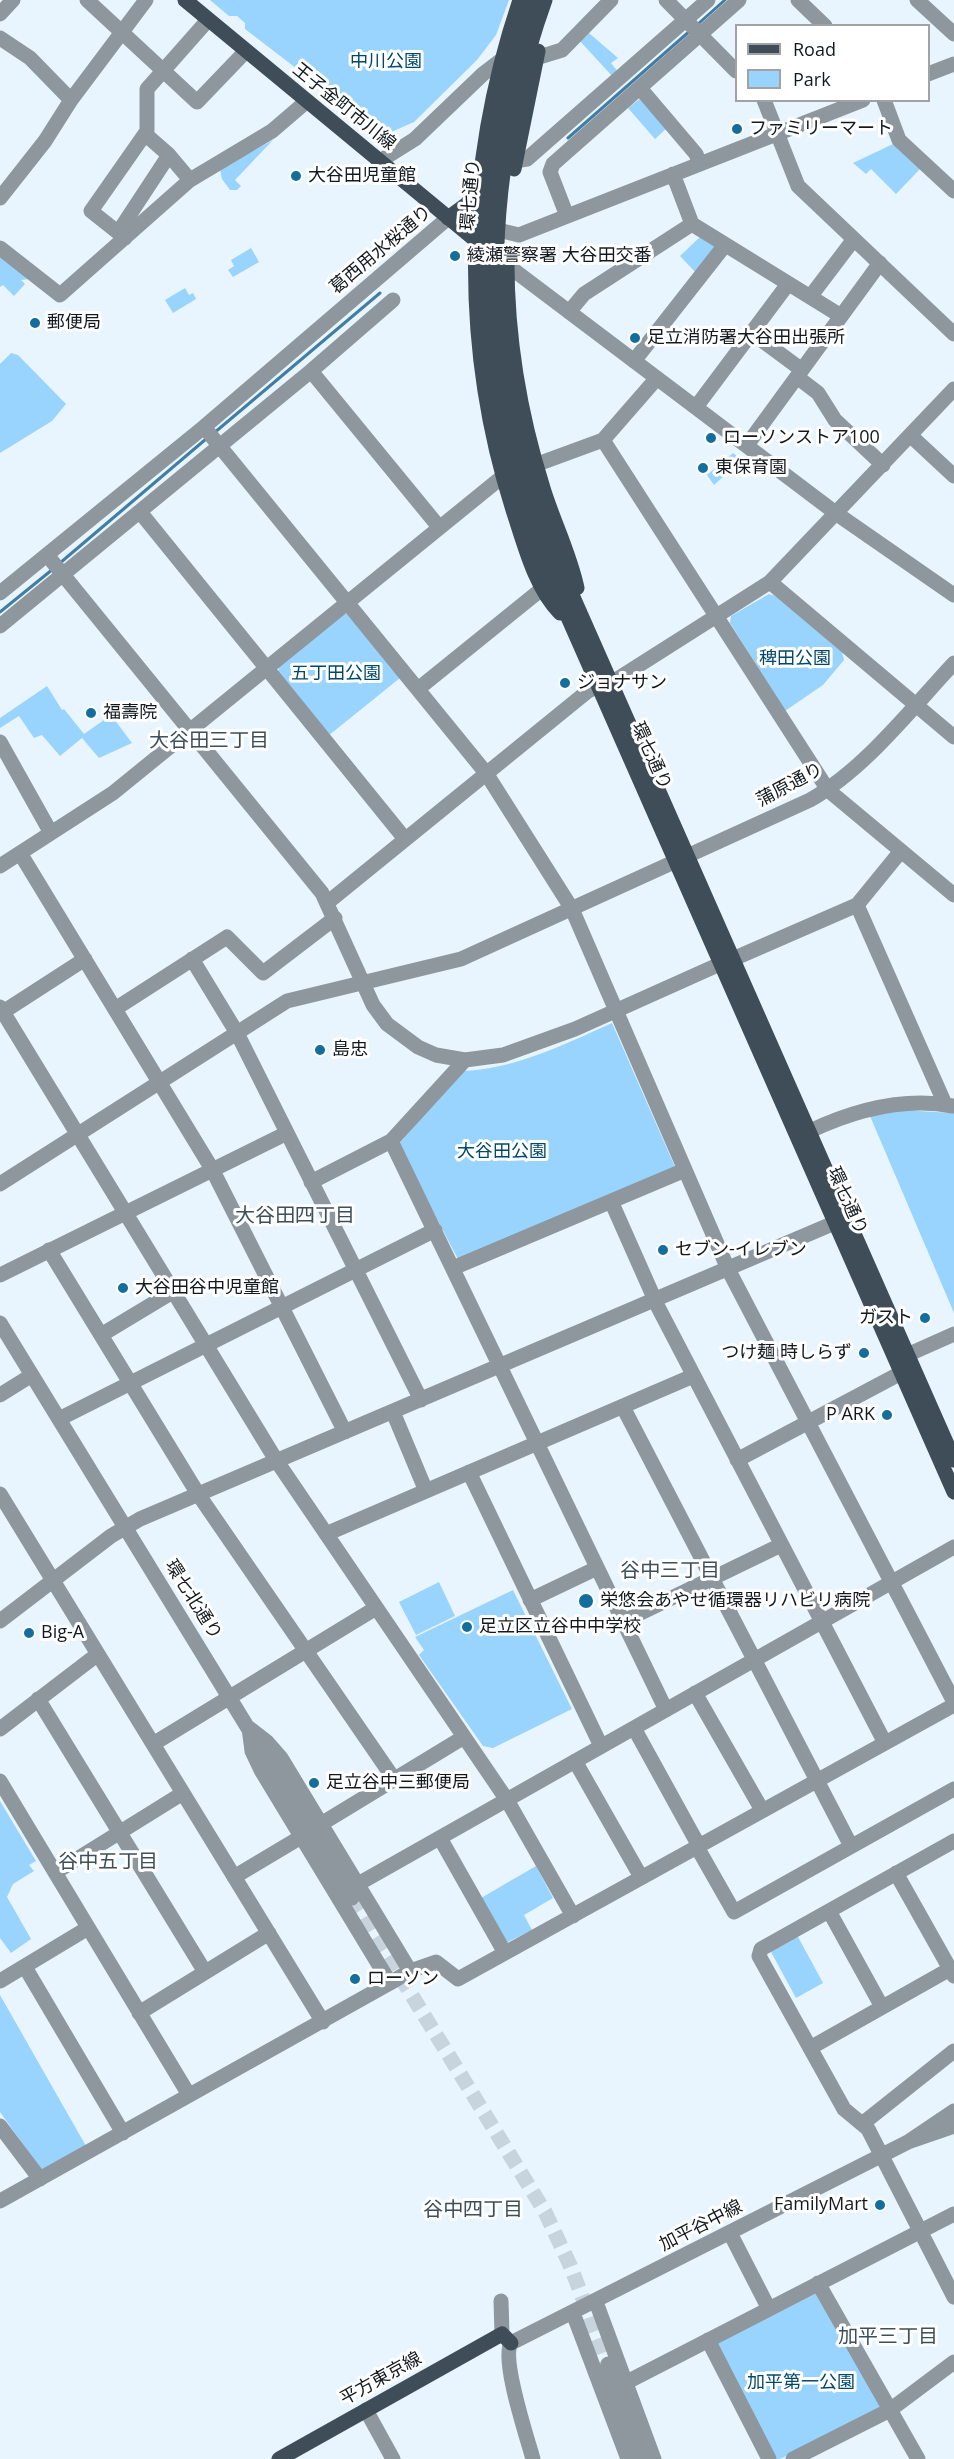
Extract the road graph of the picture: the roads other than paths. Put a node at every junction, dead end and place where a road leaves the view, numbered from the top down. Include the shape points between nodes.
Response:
1 (13, 0) edge
2 (87, 0) edge
3 (146, 0) edge
4 (185, 0) edge
5 (520, 0) edge
6 (533, 0) edge
7 (545, 0) edge
8 (556, 0) edge
9 (611, 0) edge
10 (666, 0) edge
11 (708, 0) edge
12 (739, 0) edge
13 (798, 0) edge
14 (917, 0) edge
15 (0, 14) edge
16 (686, 19) junction
17 (208, 20) junction
18 (823, 24) edge
19 (120, 32) junction
20 (954, 34) edge
21 (698, 35) junction
22 (0, 38) edge
23 (246, 51) junction
24 (536, 58) junction
25 (500, 61) junction
26 (954, 64) edge
27 (162, 70) junction
28 (735, 70) edge
29 (930, 73) edge
30 (640, 88) junction
31 (71, 99) junction
32 (307, 101) junction
33 (765, 102) edge
34 (857, 102) edge
35 (885, 102) edge
36 (145, 134) junction
37 (777, 134) junction
38 (169, 155) junction
39 (515, 160) junction
40 (380, 161) junction
41 (700, 164) junction
42 (673, 174) junction
43 (190, 180) junction
44 (478, 186) junction
45 (954, 192) edge
46 (0, 198) edge
47 (567, 216) junction
48 (448, 218) junction
49 (692, 224) junction
50 (475, 232) junction
51 (508, 234) junction
52 (122, 235) junction
53 (854, 239) junction
54 (725, 245) junction
55 (0, 248) edge
56 (880, 263) junction
57 (507, 265) junction
58 (788, 284) junction
59 (810, 297) junction
60 (393, 300) dead end
61 (569, 312) junction
62 (841, 316) junction
63 (752, 333) junction
64 (954, 334) edge
65 (634, 362) junction
66 (311, 371) junction
67 (800, 374) junction
68 (657, 378) junction
69 (954, 389) edge
70 (954, 403) edge
71 (696, 407) junction
72 (212, 438) junction
73 (914, 439) junction
74 (603, 440) junction
75 (747, 445) junction
76 (536, 465) junction
77 (883, 465) junction
78 (954, 476) edge
79 (502, 477) junction
80 (140, 512) junction
81 (837, 514) junction
82 (439, 527) junction
83 (547, 551) junction
84 (49, 558) junction
85 (63, 576) junction
86 (770, 582) junction
87 (543, 588) junction
88 (0, 593) edge
89 (954, 595) edge
90 (346, 603) junction
91 (716, 616) junction
92 (578, 623) junction
93 (0, 626) edge
94 (954, 663) edge
95 (266, 668) junction
96 (605, 684) junction
97 (418, 689) junction
98 (915, 705) junction
99 (190, 731) junction
100 (954, 737) edge
101 (0, 742) edge
102 (486, 773) junction
103 (828, 790) junction
104 (51, 833) junction
105 (405, 839) junction
106 (902, 851) junction
107 (20, 853) junction
108 (681, 859) junction
109 (0, 866) edge
110 (954, 895) edge
111 (327, 903) junction
112 (857, 905) junction
113 (572, 909) junction
114 (335, 918) junction
115 (85, 959) junction
116 (192, 959) junction
117 (726, 962) junction
118 (362, 983) junction
119 (115, 1009) junction
120 (1, 1011) edge
121 (615, 1012) junction
122 (237, 1033) junction
123 (465, 1060) junction
124 (159, 1082) junction
125 (951, 1104) edge
126 (808, 1132) junction
127 (286, 1133) junction
128 (78, 1134) junction
129 (391, 1141) junction
130 (212, 1169) junction
131 (685, 1170) junction
132 (2, 1178) edge
133 (311, 1182) junction
134 (611, 1201) junction
135 (126, 1212) junction
136 (841, 1220) junction
137 (435, 1230) junction
138 (49, 1250) junction
139 (453, 1268) junction
140 (728, 1269) junction
141 (355, 1270) junction
142 (0, 1275) edge
143 (174, 1292) junction
144 (655, 1300) junction
145 (281, 1308) junction
146 (0, 1323) edge
147 (954, 1334) edge
148 (101, 1335) junction
149 (206, 1346) junction
150 (907, 1354) junction
151 (499, 1366) junction
152 (902, 1373) junction
153 (32, 1375) junction
154 (693, 1376) junction
155 (130, 1383) junction
156 (0, 1395) edge
157 (421, 1400) junction
158 (623, 1407) junction
159 (393, 1412) junction
160 (59, 1419) junction
161 (808, 1422) junction
162 (345, 1432) junction
163 (537, 1443) junction
164 (276, 1460) junction
165 (737, 1460) junction
166 (954, 1460) edge
167 (469, 1472) junction
168 (426, 1491) junction
169 (954, 1492) edge
170 (0, 1494) edge
171 (198, 1494) junction
172 (5, 1515) edge
173 (125, 1527) junction
174 (326, 1534) junction
175 (781, 1545) junction
176 (954, 1547) edge
177 (597, 1568) junction
178 (712, 1579) junction
179 (53, 1581) junction
180 (892, 1582) junction
181 (530, 1600) junction
182 (376, 1608) junction
183 (0, 1621) edge
184 (622, 1622) junction
185 (822, 1622) junction
186 (305, 1652) junction
187 (98, 1654) junction
188 (754, 1660) junction
189 (695, 1693) junction
190 (229, 1695) junction
191 (38, 1699) junction
192 (954, 1703) edge
193 (666, 1710) junction
194 (249, 1728) junction
195 (634, 1728) junction
196 (0, 1729) edge
197 (464, 1737) junction
198 (885, 1743) junction
199 (153, 1744) junction
200 (601, 1746) junction
201 (575, 1761) junction
202 (394, 1779) junction
203 (0, 1781) edge
204 (818, 1781) junction
205 (954, 1790) edge
206 (183, 1793) junction
207 (507, 1800) junction
208 (762, 1810) junction
209 (321, 1824) junction
210 (120, 1833) junction
211 (301, 1837) junction
212 (440, 1838) junction
213 (954, 1840) edge
214 (698, 1846) junction
215 (851, 1846) junction
216 (56, 1872) junction
217 (896, 1873) junction
218 (234, 1876) junction
219 (641, 1877) junction
220 (355, 1891) junction
221 (829, 1911) junction
222 (573, 1916) junction
223 (88, 1928) junction
224 (269, 1934) junction
225 (504, 1953) junction
226 (25, 1967) junction
227 (410, 1971) junction
228 (205, 1972) junction
229 (952, 1973) edge
230 (0, 1982) edge
231 (390, 1983) junction
232 (882, 2007) junction
233 (139, 2013) junction
234 (323, 2022) junction
235 (810, 2048) junction
236 (954, 2051) edge
237 (189, 2095) junction
238 (954, 2111) edge
239 (862, 2124) junction
240 (0, 2126) edge
241 (954, 2126) edge
242 (123, 2133) junction
243 (908, 2142) junction
244 (881, 2156) junction
245 (40, 2179) junction
246 (0, 2201) edge
247 (954, 2214) edge
248 (920, 2231) junction
249 (730, 2233) junction
250 (818, 2283) junction
251 (954, 2297) edge
252 (501, 2301) dead end
253 (596, 2302) junction
254 (769, 2309) junction
255 (573, 2313) junction
256 (507, 2338) junction
257 (708, 2340) junction
258 (954, 2362) edge
259 (608, 2364) tunnel mouth
260 (627, 2382) junction
261 (366, 2410) junction
262 (890, 2410) junction
263 (279, 2459) edge
264 (393, 2459) edge
265 (533, 2459) edge
266 (628, 2459) edge
267 (642, 2459) edge
268 (654, 2459) edge
269 (769, 2459) edge
270 (793, 2459) edge
271 (918, 2459) edge

1 - 15 street
2 - 19 street
3 - 19 street
4 - 17 main road, 王子金町市川線
5 - 25 main road
6 - 83 main road, 環七通り via 507,84 497,134 489,190 486,294 494,391 517,482
7 - 83 main road, 環七通り via 526,56 508,136 498,233 497,295 506,390
8 - 24 main road
9 - 24 street via 562,50
10 - 16 street
11 - 16 street
12 - 21 street
13 - 18 street
14 - 20 street
16 - 21 street
16 - 39 street via 527,159
17 - 23 main road, 王子金町市川線
17 - 27 street
19 - 27 street
19 - 31 street
21 - 28 street
21 - 30 street
22 - 31 street via 30,58
23 - 27 street via 197,102
23 - 32 main road, 王子金町市川線
24 - 39 main road
25 - 40 street via 415,140
25 - 44 main road
26 - 29 street
27 - 36 street via 147,89
30 - 41 street via 696,154
30 - 47 street via 550,168
31 - 46 street via 45,141
32 - 40 main road, 王子金町市川線
32 - 43 street via 272,131
33 - 37 street
34 - 37 street
35 - 45 street via 899,140
36 - 38 street
36 - 52 street via 91,211
37 - 41 street
37 - 53 street via 798,186
38 - 43 street
38 - 52 street
39 - 51 main road
40 - 48 main road, 王子金町市川線
41 - 42 street
42 - 47 street
42 - 49 street
43 - 52 street
44 - 48 main road via 467,204
44 - 50 main road
47 - 51 street via 519,235
48 - 50 main road, 王子金町市川線
48 - 72 street, 葛西用水桜通り
49 - 54 street
49 - 61 street via 584,294
50 - 51 street
50 - 57 main road, 王子金町市川線
50 - 79 main road via 474,295 479,357
51 - 57 main road
52 - 55 street via 60,295
53 - 56 street
53 - 59 street
54 - 58 street
54 - 65 street
56 - 62 street
56 - 64 street
57 - 61 street
57 - 76 main road via 515,370
58 - 59 street
58 - 63 street
59 - 62 street
60 - 66 street
61 - 65 street
62 - 67 street
63 - 67 street
63 - 71 street
65 - 68 street
66 - 72 street
66 - 82 street
67 - 75 street
67 - 77 street via 835,420
68 - 71 street
68 - 74 street
69 - 73 street
70 - 73 street
71 - 75 street
72 - 80 street
72 - 84 street, 葛西用水桜通り
72 - 90 street
73 - 77 street
73 - 78 street
73 - 81 street via 852,512
74 - 76 street
74 - 91 street
75 - 81 street
76 - 92 main road via 576,582
77 - 81 street
79 - 82 street
79 - 87 main road
80 - 85 street
80 - 95 street
81 - 86 street
81 - 89 street
82 - 90 street
83 - 92 main road, 環七通り
84 - 85 street
84 - 88 street, 葛西用水桜通り
85 - 93 street
85 - 99 street
86 - 91 street
86 - 98 street
87 - 92 main road via 554,607
87 - 97 street
90 - 95 street
90 - 97 street
91 - 96 street
91 - 103 street
92 - 96 main road, 環七通り
94 - 98 street, 蒲原通り
95 - 99 street
95 - 105 street
96 - 102 street via 588,691
96 - 108 main road, 環七通り
97 - 102 street
98 - 100 street
98 - 103 street, 蒲原通り
99 - 104 street via 113,793
99 - 111 street
101 - 104 street
102 - 105 street
102 - 113 street
103 - 106 street
103 - 108 street, 蒲原通り
104 - 107 street
105 - 111 street
106 - 110 street
106 - 112 street
107 - 109 street
107 - 115 street
108 - 113 street, 蒲原通り
108 - 117 main road, 環七通り
111 - 114 street
112 - 117 street
112 - 125 street
113 - 118 street, 蒲原通り via 460,958
113 - 121 street
114 - 116 street via 263,973 227,937
114 - 118 street
115 - 119 street
115 - 120 street
116 - 119 street
116 - 122 street
117 - 121 street
117 - 126 main road, 環七通り
117 - 136 main road, 環七通り
118 - 122 street, 蒲原通り via 287,1000
118 - 123 street via 387,1024 403,1038 436,1054
119 - 124 street
120 - 128 street
121 - 123 street via 503,1055
121 - 131 street
122 - 124 street, 蒲原通り
122 - 127 street
123 - 129 street
124 - 128 street, 蒲原通り
124 - 130 street
125 - 126 street via 876,1108
126 - 136 main road, 環七通り
127 - 130 street
127 - 133 street
128 - 132 street, 蒲原通り
128 - 135 street
129 - 133 street
129 - 137 street
130 - 135 street
130 - 145 street
131 - 134 street
131 - 140 street
133 - 141 street
134 - 139 street
134 - 144 street
135 - 138 street
135 - 143 street
136 - 140 street
136 - 150 main road, 環七通り
136 - 152 main road, 環七通り
137 - 139 street
137 - 141 street
138 - 142 street
138 - 148 street
139 - 151 street
140 - 144 street
140 - 161 street
141 - 145 street
141 - 157 street
143 - 148 street
143 - 149 street
144 - 151 street
144 - 154 street
145 - 149 street
145 - 162 street
146 - 153 street, 環七北通り
147 - 150 street
148 - 155 street
149 - 155 street
149 - 164 street
150 - 166 main road, 環七通り
151 - 157 street
151 - 163 street
152 - 161 street
152 - 169 main road, 環七通り
153 - 156 street
153 - 160 street, 環七北通り
154 - 158 street
154 - 165 street
155 - 160 street
155 - 171 street
157 - 159 street
158 - 163 street
158 - 178 street
159 - 162 street
159 - 168 street
160 - 173 street, 環七北通り
161 - 165 street
161 - 180 street
162 - 164 street
163 - 167 street
163 - 177 street
164 - 171 street
164 - 174 street
165 - 175 street
167 - 168 street
167 - 181 street
168 - 174 street
170 - 172 street
171 - 173 street
171 - 186 street
172 - 179 street
173 - 179 street
173 - 190 street, 環七北通り
174 - 182 street
175 - 178 street
175 - 185 street
176 - 180 street
177 - 181 street
177 - 184 street
178 - 184 street
178 - 188 street
179 - 183 street
179 - 187 street
180 - 185 street
180 - 192 street
181 - 200 street
182 - 186 street
182 - 197 street
184 - 193 street
185 - 188 street
185 - 198 street
186 - 190 street
186 - 202 street
187 - 191 street
187 - 199 street
188 - 189 street
188 - 204 street
189 - 193 street
189 - 208 street
190 - 194 street, 環七北通り
190 - 199 street
191 - 196 street
191 - 210 street
192 - 198 street
193 - 195 street
194 - 209 street via 281,1758
194 - 211 street via 252,1751 261,1770
194 - 220 street, 環七北通り
195 - 200 street
195 - 214 street
197 - 202 street
197 - 207 street
198 - 204 street
199 - 206 street
200 - 201 street
201 - 207 street
201 - 219 street
202 - 209 street
203 - 216 street
204 - 208 street
204 - 215 street
205 - 215 street
206 - 210 street
206 - 218 street
207 - 212 street
207 - 222 street
208 - 214 street
209 - 220 street
210 - 216 street
210 - 228 street
211 - 218 street
211 - 231 street
212 - 220 street
212 - 225 street
213 - 217 street
214 - 215 street via 734,1912
214 - 219 street
216 - 223 street
217 - 221 street
217 - 229 street
218 - 224 street
219 - 222 street
220 - 227 street
221 - 232 street
221 - 235 street via 761,1949 759,1956
222 - 225 street
223 - 226 street
223 - 233 street
224 - 228 street
224 - 234 street
225 - 227 street via 458,1979 436,1962
226 - 230 street
226 - 242 street
227 - 231 street
228 - 233 street
229 - 232 street
231 - 234 street
232 - 235 street
233 - 237 street
234 - 237 street
235 - 239 street via 844,2109
236 - 239 street
237 - 242 street
238 - 243 street, 加平谷中線
239 - 244 street
240 - 245 street
241 - 243 street, 加平谷中線
242 - 245 street
243 - 244 street, 加平谷中線
244 - 248 street
244 - 249 street, 加平谷中線
245 - 246 street
247 - 248 street
248 - 250 street
248 - 251 street
249 - 253 street, 加平谷中線
249 - 254 street
250 - 254 street
250 - 262 street
252 - 256 street
253 - 255 street, 加平谷中線
253 - 260 street
254 - 257 street
255 - 256 street, 加平谷中線
255 - 266 street
256 - 261 main road, 平方東京線
256 - 265 street via 512,2378
257 - 260 street
257 - 269 street
258 - 262 street
259 - 267 street
260 - 268 street
261 - 263 main road, 平方東京線
261 - 264 street
262 - 270 street
262 - 271 street

